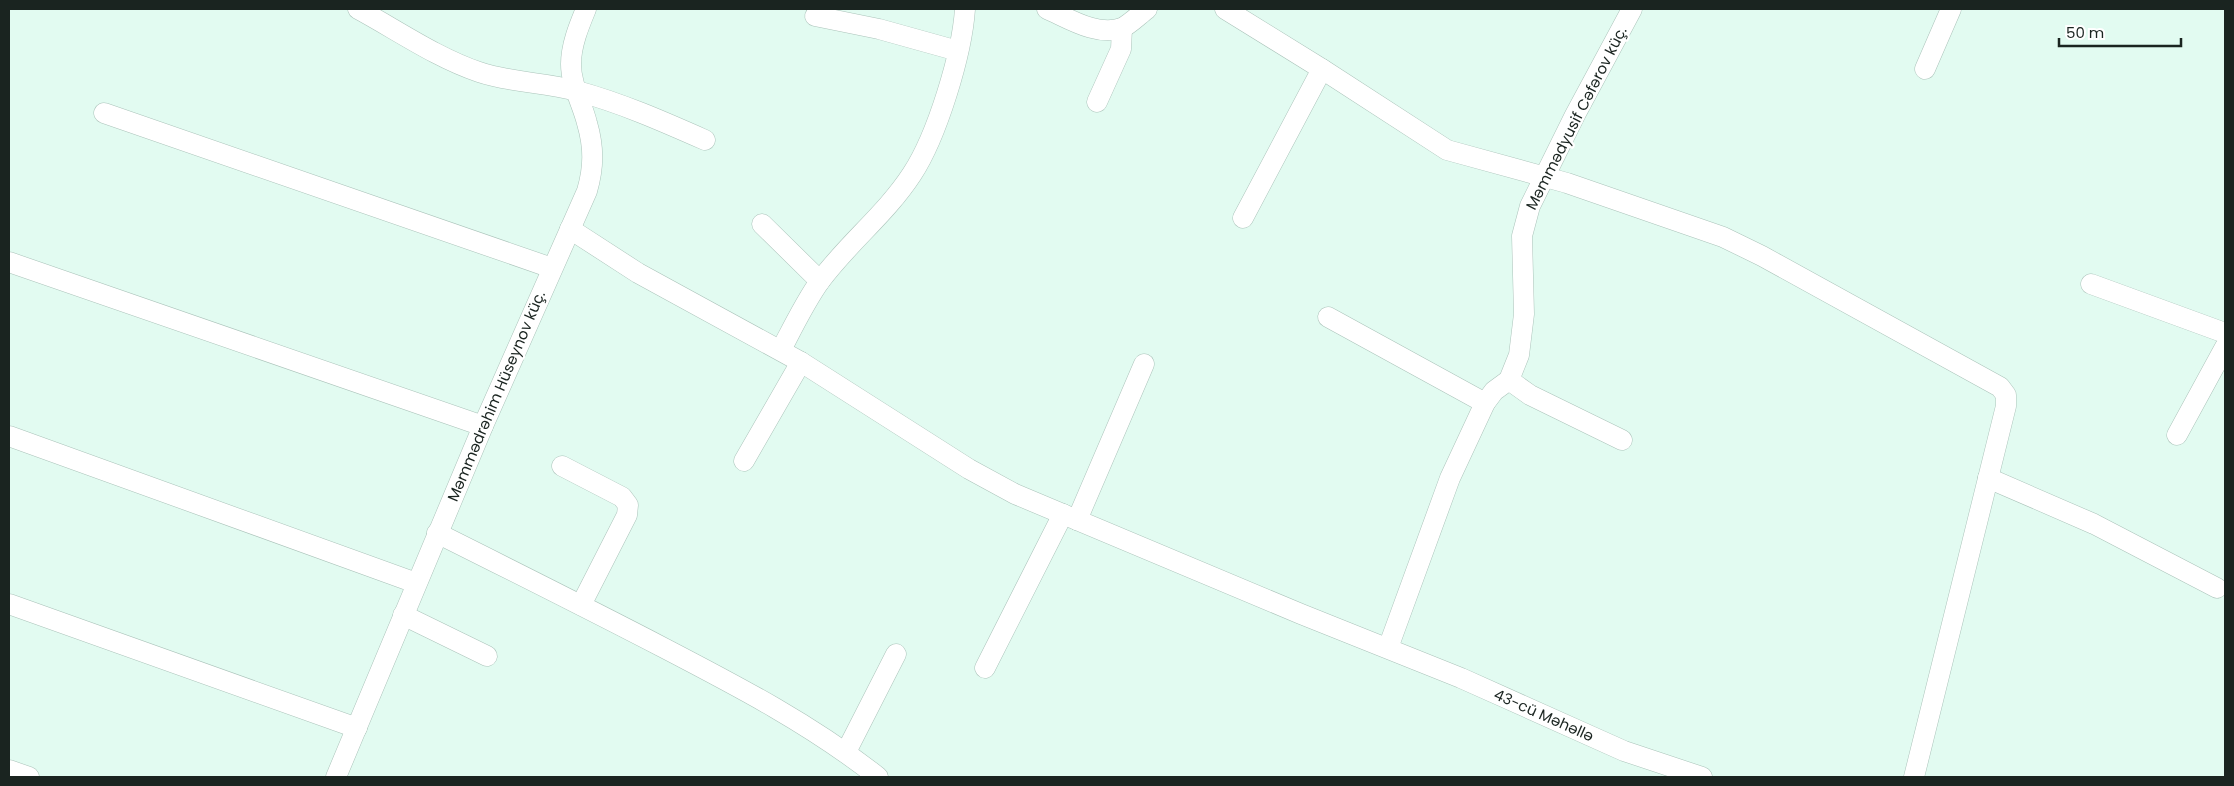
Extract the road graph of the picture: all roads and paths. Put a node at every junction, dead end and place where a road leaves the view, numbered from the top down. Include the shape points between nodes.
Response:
1 (358, 9) edge
2 (586, 9) edge
3 (965, 9) edge
4 (1047, 9) edge
5 (1147, 9) edge
6 (1225, 9) edge
7 (1632, 9) edge
8 (1951, 9) edge
9 (815, 16) dead end
10 (1122, 28) junction
11 (958, 51) junction
12 (1322, 69) junction
13 (1925, 69) dead end
14 (575, 90) junction
15 (1097, 102) dead end
16 (104, 113) dead end
17 (704, 140) dead end
18 (1544, 176) junction
19 (1243, 218) dead end
20 (762, 224) dead end
21 (570, 230) junction
22 (9, 262) edge
23 (552, 268) junction
24 (820, 281) junction
25 (2091, 284) dead end
26 (1328, 317) dead end
27 (2225, 333) edge
28 (2225, 347) edge
29 (781, 350) junction
30 (801, 362) junction
31 (1144, 364) dead end
32 (1508, 380) junction
33 (1485, 403) junction
34 (483, 426) junction
35 (9, 436) edge
36 (2177, 436) dead end
37 (1622, 440) dead end
38 (744, 462) dead end
39 (562, 466) dead end
40 (1988, 478) junction
41 (1070, 517) junction
42 (437, 533) junction
43 (416, 583) junction
44 (2217, 588) dead end
45 (9, 604) edge
46 (581, 605) junction
47 (403, 615) junction
48 (1388, 648) junction
49 (896, 654) dead end
50 (487, 656) dead end
51 (985, 668) dead end
52 (357, 728) junction
53 (846, 752) junction
54 (9, 770) edge
55 (29, 777) edge
56 (336, 777) edge
57 (878, 777) edge
58 (1702, 777) edge
59 (1914, 777) edge

1 - 14 street via 454,62 479,72
2 - 14 street, Məmmədrəhim Hüseynov küç. via 574,42 571,65
3 - 11 street
4 - 10 street via 1091,28 1106,31
5 - 10 street
6 - 12 street
7 - 18 street, Məmmədyusif Cəfərov küç.
8 - 13 street
9 - 11 street via 879,29
10 - 15 street via 1121,49
11 - 24 street via 928,144 913,173 892,202
12 - 18 street via 1447,150
12 - 19 street
14 - 17 street via 634,109
14 - 21 street, Məmmədrəhim Hüseynov küç. via 588,123 593,169
16 - 23 street
18 - 32 street, Məmmədyusif Cəfərov küç. via 1525,220 1522,236 1523,334 1519,355
18 - 40 street via 1723,237 2000,387 2006,395 2006,406
20 - 24 street
21 - 23 street, Məmmədrəhim Hüseynov küç.
21 - 29 street, 43-cü Məhəllə via 638,273
22 - 34 street
23 - 34 street, Məmmədrəhim Hüseynov küç.
24 - 29 street
25 - 27 street
26 - 33 street
28 - 36 street
29 - 30 street, 43-cü Məhəllə
30 - 38 street
30 - 41 street, 43-cü Məhəllə via 969,469 1015,494
31 - 41 street
32 - 33 street, Məmmədyusif Cəfərov küç.
32 - 37 street via 1530,395
33 - 48 street, Məmmədyusif Cəfərov küç. via 1450,478
34 - 42 street, Məmmədrəhim Hüseynov küç.
35 - 43 street
39 - 46 street via 622,497 628,506 628,515
40 - 44 street via 2094,524
40 - 59 street
41 - 48 street, 43-cü Məhəllə
41 - 51 street
42 - 43 street, Məmmədrəhim Hüseynov küç.
42 - 46 street
43 - 47 street, Məmmədrəhim Hüseynov küç.
45 - 52 street
46 - 53 street via 778,708
47 - 50 street
47 - 52 street, Məmmədrəhim Hüseynov küç.
48 - 58 street, 43-cü Məhəllə via 1557,719 1624,751
49 - 53 street
52 - 56 street, Məmmədrəhim Hüseynov küç.
53 - 57 street
54 - 55 street

